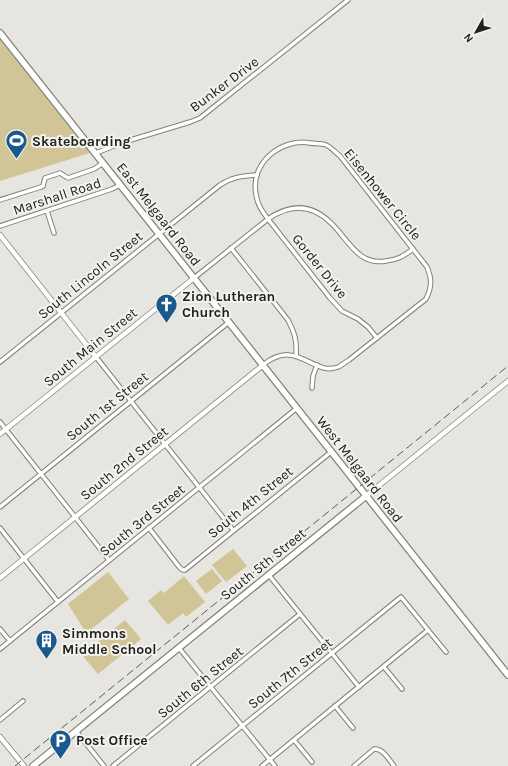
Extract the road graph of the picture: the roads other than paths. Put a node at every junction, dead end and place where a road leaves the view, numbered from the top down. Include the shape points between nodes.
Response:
1 (348, 0) edge
2 (0, 33) edge
3 (96, 153) junction
4 (103, 163) junction
5 (257, 175) junction
6 (120, 185) junction
7 (0, 200) edge
8 (47, 211) junction
9 (268, 219) junction
10 (0, 226) edge
11 (54, 233) dead end
12 (159, 233) junction
13 (1, 238) edge
14 (231, 248) junction
15 (413, 249) junction
16 (194, 278) junction
17 (61, 313) junction
18 (229, 322) junction
19 (377, 338) junction
20 (296, 356) junction
21 (96, 357) junction
22 (0, 362) edge
23 (263, 365) junction
24 (316, 365) junction
25 (508, 381) edge
26 (312, 388) dead end
27 (131, 401) junction
28 (297, 408) junction
29 (0, 422) edge
30 (6, 429) junction
31 (0, 434) edge
32 (164, 444) junction
33 (331, 452) junction
34 (41, 474) junction
35 (199, 488) junction
36 (366, 496) junction
37 (0, 507) edge
38 (76, 517) junction
39 (0, 528) edge
40 (149, 528) junction
41 (232, 530) junction
42 (24, 559) junction
43 (109, 560) junction
44 (268, 574) junction
45 (0, 578) edge
46 (58, 602) junction
47 (300, 614) junction
48 (0, 629) edge
49 (428, 630) junction
50 (10, 641) junction
51 (179, 648) junction
52 (0, 649) edge
53 (446, 652) dead end
54 (332, 653) junction
55 (384, 667) junction
56 (508, 675) edge
57 (359, 686) junction
58 (211, 687) junction
59 (402, 689) dead end
60 (23, 701) dead end
61 (335, 706) junction
62 (0, 720) edge
63 (243, 726) junction
64 (353, 728) dead end
65 (76, 731) junction
66 (0, 737) edge
67 (294, 740) junction
68 (270, 759) junction
69 (312, 762) dead end
70 (24, 766) edge
71 (33, 766) edge
72 (104, 766) edge
73 (113, 766) edge
74 (193, 766) edge
75 (262, 766) edge
76 (275, 766) edge
77 (354, 766) edge
78 (394, 766) edge

1 - 3 street, Bunker Drive via 200,118
2 - 3 main road, East Melgaard Road
3 - 4 main road, East Melgaard Road
4 - 6 main road, East Melgaard Road
4 - 7 street via 68,178 56,173 45,178 41,187
5 - 9 street, Eisenhower Circle via 255,193 260,208
5 - 12 street, South Lincoln Street via 228,180
5 - 15 street, Eisenhower Circle via 260,166 277,149 304,142 326,145 340,156
6 - 8 street, Marshall Road
6 - 12 main road, East Melgaard Road
8 - 10 street, Marshall Road
8 - 11 street
9 - 14 street
9 - 15 street via 292,207 309,209 331,222 359,255 374,261 382,262 402,257
9 - 19 street, Gorder Drive via 330,298 342,310 358,319
12 - 16 main road, East Melgaard Road
12 - 17 street, South Lincoln Street
13 - 17 street
14 - 16 street
14 - 20 street via 288,320 295,334
15 - 19 street, Eisenhower Circle via 427,267 431,277 431,288 423,302
16 - 18 main road, West Melgaard Road
16 - 21 street, South Main Street
17 - 21 street
17 - 22 street, South Lincoln Street
18 - 23 main road, West Melgaard Road
18 - 27 street, South 1st Street
19 - 24 street, Eisenhower Circle via 338,367
20 - 23 street, Eisenhower Circle via 274,357
20 - 24 street, Eisenhower Circle
21 - 27 street
21 - 30 street, South Main Street
23 - 28 main road, West Melgaard Road
23 - 32 street, South 2nd Street
24 - 26 street
25 - 36 street, South 5th Street
27 - 32 street
27 - 34 street, South 1st Street
28 - 33 main road, West Melgaard Road
28 - 35 street, South 3rd Street
29 - 30 street
30 - 31 street, South Main Street
30 - 34 street
32 - 35 street
32 - 38 street, South 2nd Street
33 - 36 main road, West Melgaard Road
33 - 41 street, South 4th Street
34 - 37 street, South 1st Street
34 - 38 street
35 - 40 street, South 3rd Street
35 - 41 street
36 - 44 main road, South 5th Street
36 - 56 main road, West Melgaard Road
38 - 42 street, South 2nd Street
38 - 43 street
39 - 42 street
40 - 41 street, South 4th Street via 183,570
40 - 43 street, South 3rd Street
42 - 45 street, South 2nd Street
42 - 46 street
43 - 46 street, South 3rd Street
44 - 47 street
44 - 51 main road, South 5th Street
46 - 50 street, South 3rd Street
47 - 54 street
47 - 58 street, South 6th Street
48 - 50 street
49 - 53 street
49 - 54 street, South 7th Street via 401,597
49 - 55 street
50 - 52 street, South 3rd Street
51 - 58 street
51 - 65 main road, South 5th Street
54 - 57 street
54 - 63 street, South 7th Street
55 - 57 street
55 - 59 street
57 - 61 street
58 - 63 street
58 - 73 street, South 6th Street
60 - 62 street
61 - 64 street
61 - 67 street
63 - 68 street
63 - 74 street, South 7th Street
65 - 71 main road, South 5th Street
65 - 72 street
66 - 70 street
67 - 68 street
67 - 69 street
68 - 75 street
68 - 76 street
77 - 78 street via 378,748

